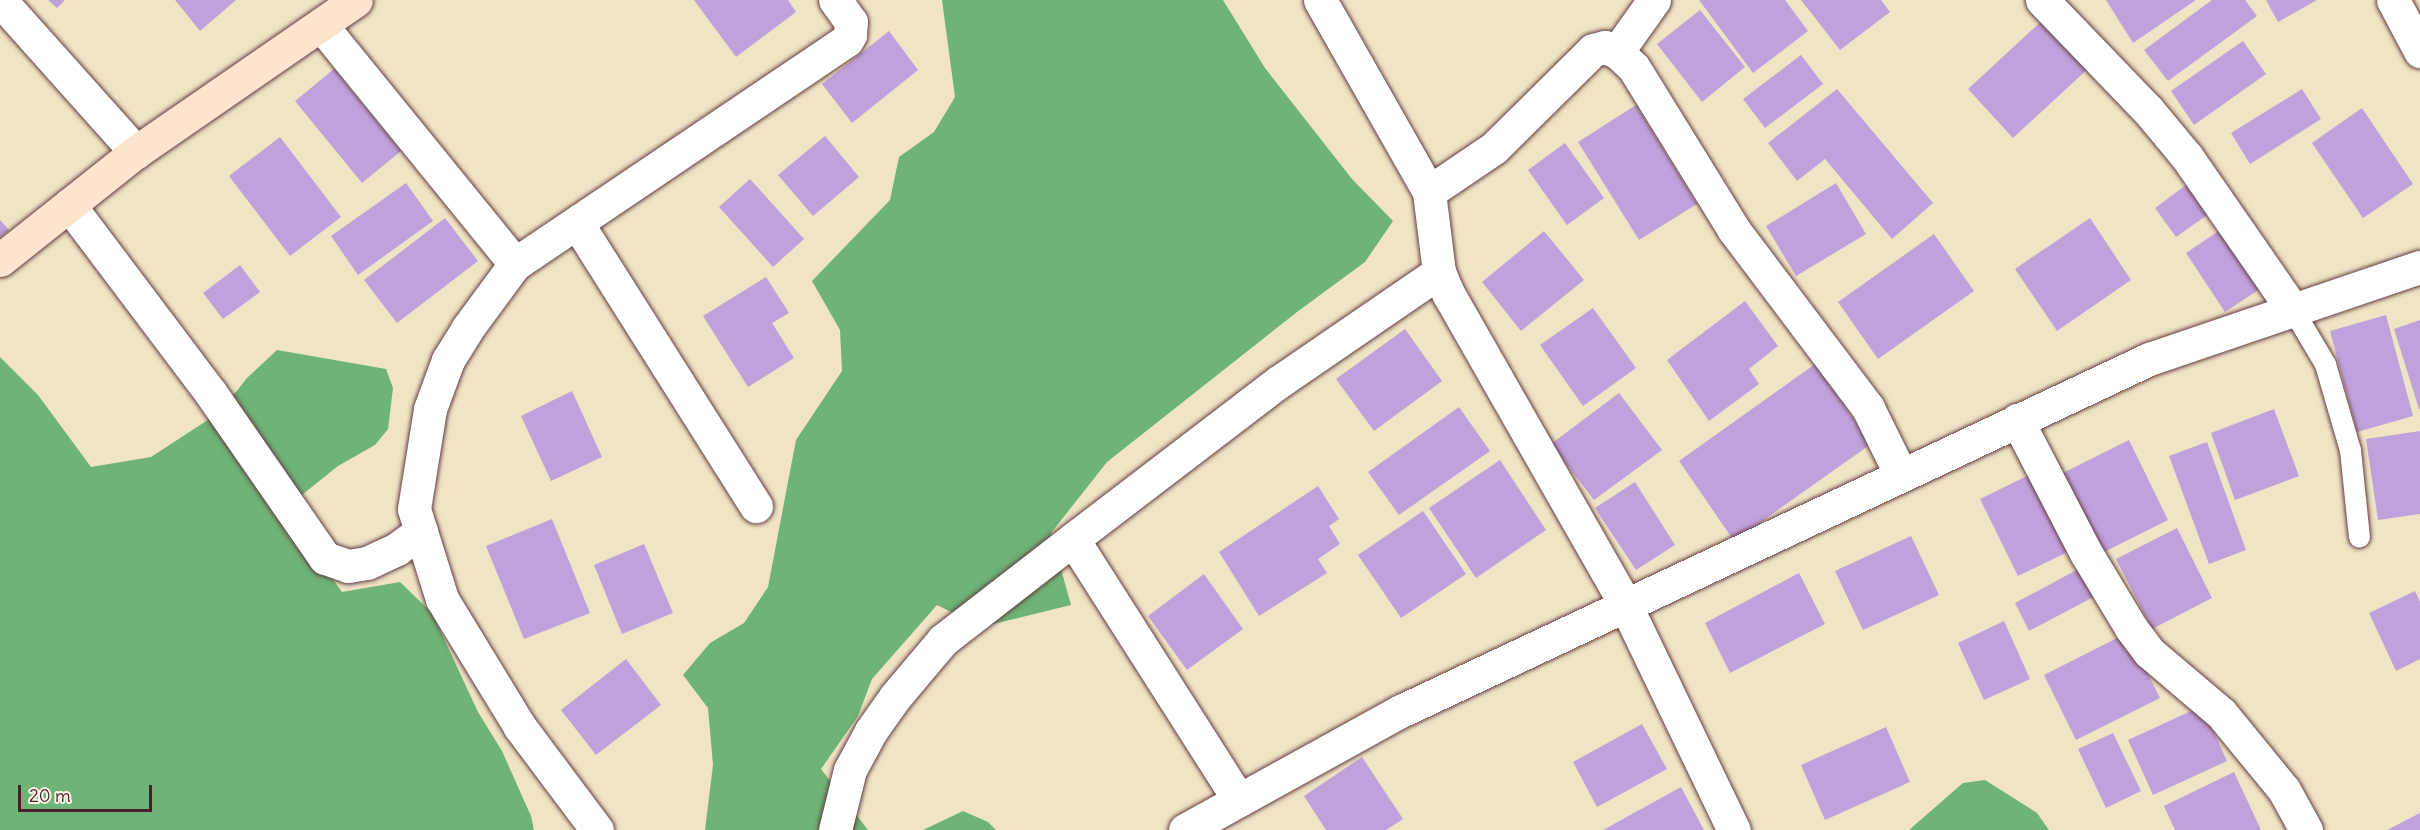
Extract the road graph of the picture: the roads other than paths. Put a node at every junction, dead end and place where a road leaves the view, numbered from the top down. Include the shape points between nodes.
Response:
1 (0, 0) edge
2 (356, 0) edge
3 (836, 0) edge
4 (1320, 0) edge
5 (1654, 0) edge
6 (2042, 0) edge
7 (2393, 0) edge
8 (321, 25) junction
9 (1617, 51) junction
10 (2420, 51) edge
11 (136, 152) junction
12 (1429, 192) junction
13 (69, 205) junction
14 (577, 223) junction
15 (0, 260) edge
16 (515, 264) junction
17 (2420, 267) edge
18 (1439, 272) junction
19 (2293, 310) junction
20 (2017, 420) junction
21 (1900, 475) junction
22 (756, 506) dead end
23 (421, 531) junction
24 (2359, 537) dead end
25 (1073, 539) junction
26 (1625, 604) junction
27 (1239, 801) junction
28 (597, 830) edge
29 (835, 830) edge
30 (1185, 830) edge
31 (1734, 830) edge
32 (2306, 830) edge

1 - 11 street
2 - 8 street
3 - 14 street via 851,22 847,40
4 - 12 street
5 - 9 street
6 - 19 street via 2148,110 2187,157
7 - 10 street
8 - 11 street
8 - 16 street
9 - 12 street via 1605,47 1593,50 1494,148
9 - 21 street via 1634,68 1734,230 1868,408
11 - 13 street
12 - 18 street
13 - 15 street
13 - 23 street via 210,392 325,558 348,566 367,563 397,549
14 - 16 street
14 - 22 street
16 - 23 street via 448,360 430,409 414,509
17 - 19 street
18 - 25 street via 1280,381
18 - 26 street
19 - 20 street via 2149,359
19 - 24 lane via 2325,364 2350,450
20 - 21 street
20 - 32 street via 2086,554 2132,628 2149,652 2221,713 2284,790
21 - 26 street
23 - 28 street via 442,599 520,727
25 - 27 street
25 - 29 street via 943,640 895,697 850,770
26 - 27 street via 1401,711
26 - 31 street
27 - 30 street

